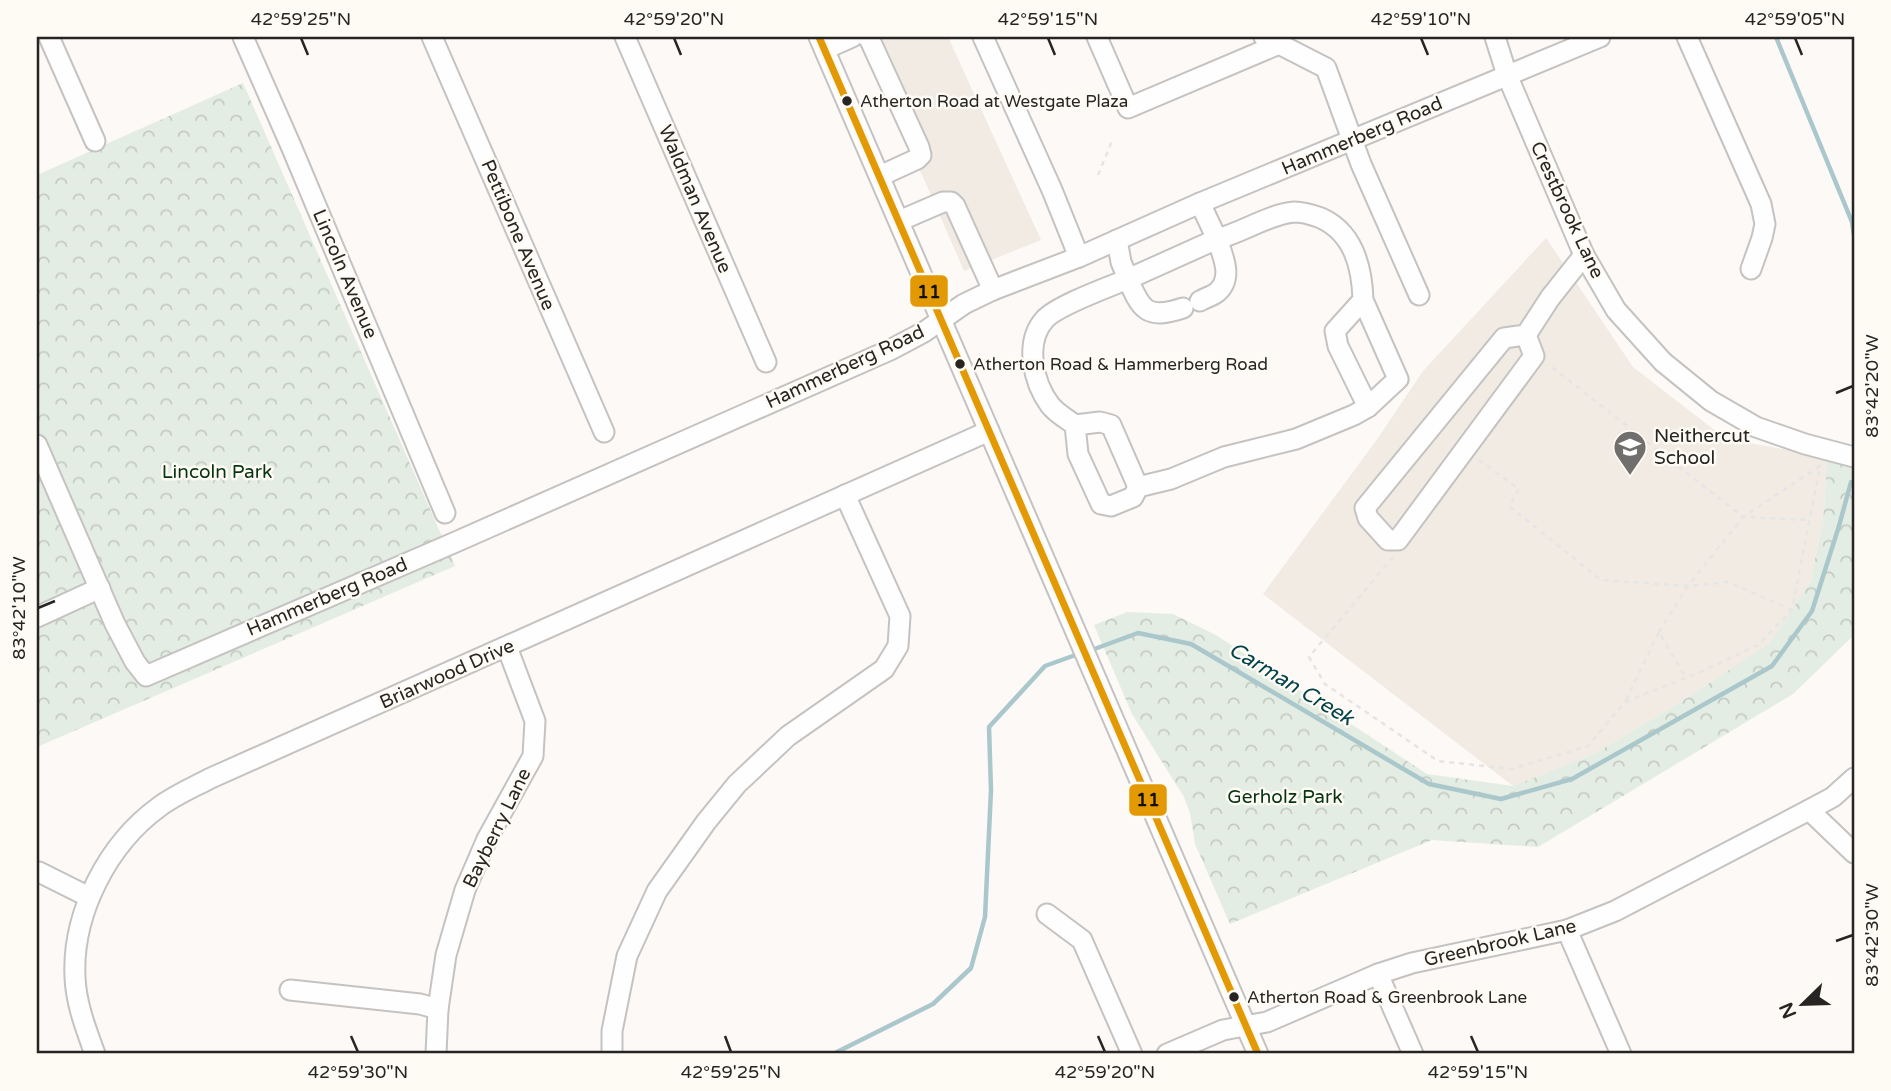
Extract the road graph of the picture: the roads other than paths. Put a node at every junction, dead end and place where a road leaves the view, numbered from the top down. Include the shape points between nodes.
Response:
1 (49, 37) edge
2 (243, 37) edge
3 (432, 37) edge
4 (625, 37) edge
5 (852, 37) edge
6 (867, 37) edge
7 (983, 37) edge
8 (1097, 37) edge
9 (1495, 37) edge
10 (1600, 37) edge
11 (1687, 37) edge
12 (1272, 41) edge
13 (822, 43) edge
14 (1507, 75) junction
15 (1351, 140) junction
16 (95, 141) dead end
17 (880, 176) junction
18 (1200, 204) junction
19 (899, 221) junction
20 (1217, 239) junction
21 (1117, 240) junction
22 (1584, 254) junction
23 (1079, 257) junction
24 (1751, 269) dead end
25 (1128, 279) junction
26 (993, 290) junction
27 (1419, 295) dead end
28 (1363, 300) junction
29 (942, 319) junction
30 (1526, 335) junction
31 (766, 362) dead end
32 (1368, 407) junction
33 (1075, 425) junction
34 (989, 431) junction
35 (604, 432) dead end
36 (37, 444) edge
37 (1854, 457) edge
38 (1138, 488) junction
39 (845, 495) junction
40 (444, 513) dead end
41 (100, 588) junction
42 (37, 617) edge
43 (507, 647) junction
44 (1854, 778) edge
45 (1810, 810) junction
46 (1854, 853) edge
47 (39, 872) dead end
48 (89, 897) junction
49 (1047, 914) dead end
50 (1567, 930) junction
51 (1378, 974) junction
52 (290, 990) dead end
53 (438, 1009) junction
54 (1245, 1026) junction
55 (95, 1054) edge
56 (436, 1054) edge
57 (612, 1054) edge
58 (1132, 1054) edge
59 (1167, 1054) edge
60 (1258, 1054) edge
61 (1413, 1054) edge
62 (1621, 1054) edge

1 - 16 street
2 - 40 street, Lincoln Avenue
3 - 35 street, Pettibone Avenue
4 - 31 street, Waldman Avenue
5 - 13 street
6 - 17 street via 921,155
7 - 23 street
8 - 12 street via 1128,108
9 - 14 street, Crestbrook Lane
10 - 14 street, Hammerberg Road
11 - 24 street via 1761,204 1765,224
12 - 15 street via 1326,68
13 - 17 street
14 - 15 street, Hammerberg Road
14 - 22 street, Crestbrook Lane
15 - 18 street, Hammerberg Road
15 - 27 street
17 - 19 street
18 - 20 street
18 - 21 street, Hammerberg Road
19 - 26 street via 951,202
19 - 29 street
20 - 25 street
20 - 25 street via 1226,261 1217,293 1167,313 1152,313 1138,303
20 - 28 street via 1296,212 1328,221 1350,242 1359,264
21 - 23 street, Hammerberg Road
21 - 25 street
22 - 30 street
22 - 37 street, Crestbrook Lane via 1616,310 1663,362 1711,401 1756,427
23 - 26 street, Hammerberg Road
25 - 33 street via 1062,308 1045,318 1038,331 1033,349 1039,386 1052,407
26 - 29 street, Hammerberg Road
28 - 32 street via 1335,331
28 - 32 street via 1398,379
29 - 34 street
29 - 41 street, Hammerberg Road via 890,350 146,676
30 - 30 street via 1534,356 1398,540 1388,540 1365,508 1504,338
32 - 38 street via 1296,439 1224,457
33 - 38 street via 1111,425
33 - 38 street via 1078,454 1101,504 1111,506 1133,497
34 - 39 street, Briarwood Drive
34 - 54 street
36 - 41 street
39 - 43 street, Briarwood Drive
39 - 57 street via 900,616 898,646 884,669 788,736 737,784 657,891 627,957 612,1031
41 - 42 street
43 - 48 street, Briarwood Drive via 211,778 161,806 131,831
43 - 53 street, Bayberry Lane via 535,721 533,756 465,890 446,955
44 - 45 street, Greenbrook Lane
45 - 46 street
45 - 50 street, Greenbrook Lane via 1615,911
47 - 48 street
48 - 55 street, Briarwood Drive via 75,954 75,979
49 - 58 street via 1082,940
50 - 51 street, Greenbrook Lane
50 - 62 street
51 - 54 street, Greenbrook Lane via 1266,1022
51 - 61 street
52 - 53 street
53 - 56 street, Bayberry Lane
54 - 59 street, Greenbrook Lane via 1223,1030
54 - 60 street

